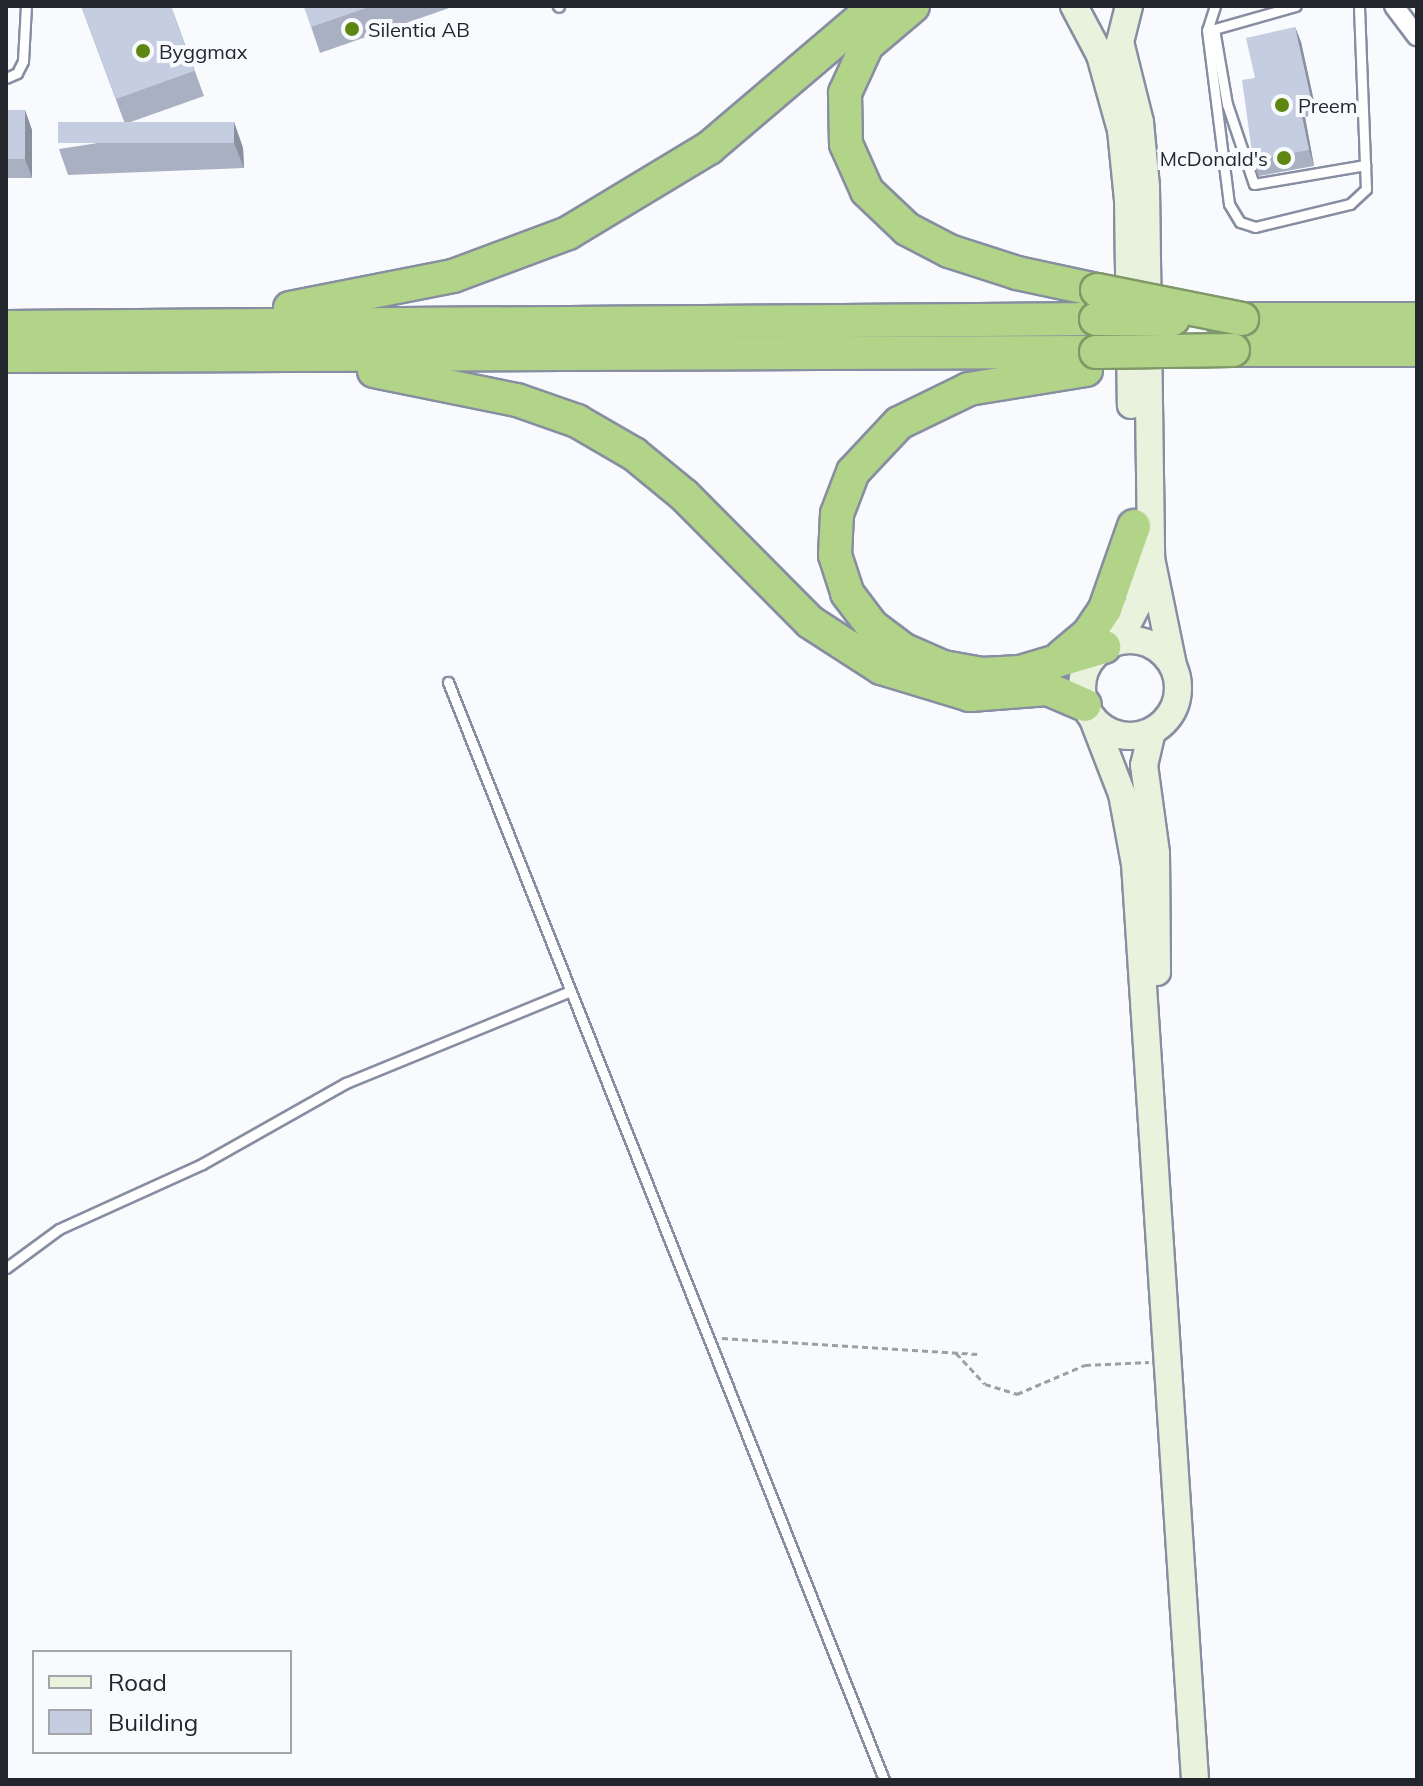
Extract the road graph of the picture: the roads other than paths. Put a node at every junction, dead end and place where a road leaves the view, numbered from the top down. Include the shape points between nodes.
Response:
1 (26, 6) edge
2 (876, 6) edge
3 (913, 6) edge
4 (1074, 6) edge
5 (1081, 6) edge
6 (1129, 6) edge
7 (1215, 6) edge
8 (1296, 6) edge
9 (1359, 6) edge
10 (1394, 6) edge
11 (1211, 30) junction
12 (1417, 36) edge
13 (6, 78) edge
14 (1365, 165) junction
15 (1096, 305) junction
16 (1417, 319) edge
17 (153, 326) junction
18 (6, 327) edge
19 (1417, 350) edge
20 (6, 356) edge
21 (290, 357) junction
22 (1097, 360) junction
23 (1134, 526) junction
24 (1112, 644) junction
25 (1173, 665) junction
26 (1048, 667) junction
27 (448, 682) dead end
28 (1089, 712) junction
29 (1152, 731) junction
30 (568, 992) junction
31 (1153, 1108) junction
32 (6, 1268) edge
33 (884, 1780) edge
34 (1195, 1780) edge

1 - 13 lane via 23,61 17,73
2 - 17 highway via 709,148 568,233 491,264 399,290
3 - 15 highway via 867,45 845,93 846,144 867,191 907,229 949,251
4 - 23 main road via 1108,79 1125,163
5 - 6 main road via 1102,12
6 - 25 main road via 1120,42 1134,93 1145,175 1151,558
7 - 11 lane
8 - 11 lane
9 - 14 lane
10 - 12 street
11 - 14 lane via 1227,104 1254,184
11 - 14 lane via 1229,204 1240,222 1255,227 1350,204 1366,189
15 - 16 highway, bridge via 1231,319
15 - 17 highway
17 - 18 highway
19 - 22 highway, bridge
20 - 21 highway
21 - 22 highway
21 - 28 highway via 438,382 577,421 634,454 674,486 810,622 858,655 899,676 947,691 989,697 1048,689
22 - 26 highway via 992,383 920,409 866,453 837,514 835,555 847,593 888,640 922,659 964,672 1001,674
23 - 24 main road via 1139,602
23 - 26 highway via 1101,616
24 - 25 main road via 1147,642
24 - 26 highway
24 - 28 main road via 1084,673
25 - 29 main road via 1178,681 1175,706
27 - 30 lane
28 - 29 main road via 1121,735
28 - 31 main road via 1115,772 1133,839
29 - 31 main road via 1144,765 1156,853
30 - 32 lane via 346,1083 202,1164 59,1229
30 - 33 lane
31 - 34 main road

